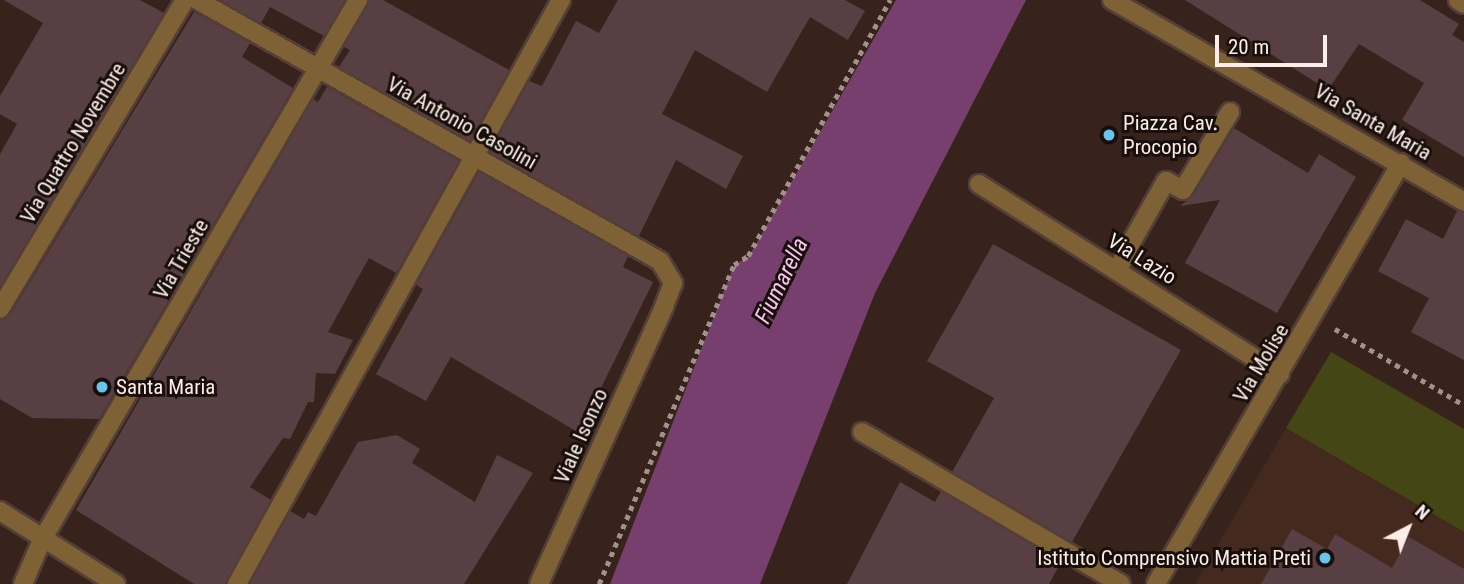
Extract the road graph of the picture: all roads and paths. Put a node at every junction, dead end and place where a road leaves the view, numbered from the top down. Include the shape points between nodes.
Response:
1 (185, 0) edge
2 (197, 0) edge
3 (358, 0) edge
4 (561, 0) edge
5 (890, 0) edge
6 (1112, 0) edge
7 (1458, 0) edge
8 (1464, 4) edge
9 (318, 69) junction
10 (1230, 112) dead end
11 (473, 155) junction
12 (1401, 163) junction
13 (979, 184) dead end
14 (1464, 202) edge
15 (1118, 270) junction
16 (664, 307) joint
17 (0, 309) edge
18 (1314, 319) junction
19 (1280, 374) junction
20 (1464, 405) edge
21 (862, 432) dead end
22 (0, 511) edge
23 (42, 540) junction
24 (23, 584) edge
25 (116, 584) edge
26 (237, 584) edge
27 (539, 584) edge
28 (599, 584) edge
29 (1121, 584) edge
30 (1156, 584) edge

1 - 17 street, Via Quattro Novembre
2 - 9 street, Via Antonio Casolini
3 - 9 street, Via Trieste
4 - 11 street
5 - 28 path via 748,256 734,265
6 - 12 street, Via Santa Maria
7 - 8 street
9 - 11 street, Via Antonio Casolini
9 - 23 street, Via Trieste
10 - 15 street via 1183,190 1166,181
11 - 16 street, Via Antonio Casolini via 660,261 673,283
11 - 26 street
12 - 14 street, Via Santa Maria
12 - 18 street, Via Molise
13 - 15 street, Via Lazio
15 - 19 street, Via Lazio
16 - 27 street, Viale Isonzo
18 - 19 street, Via Molise
18 - 20 path
19 - 30 street, Via Molise
21 - 29 street
22 - 23 street
23 - 24 street, Via Trieste
23 - 25 street

